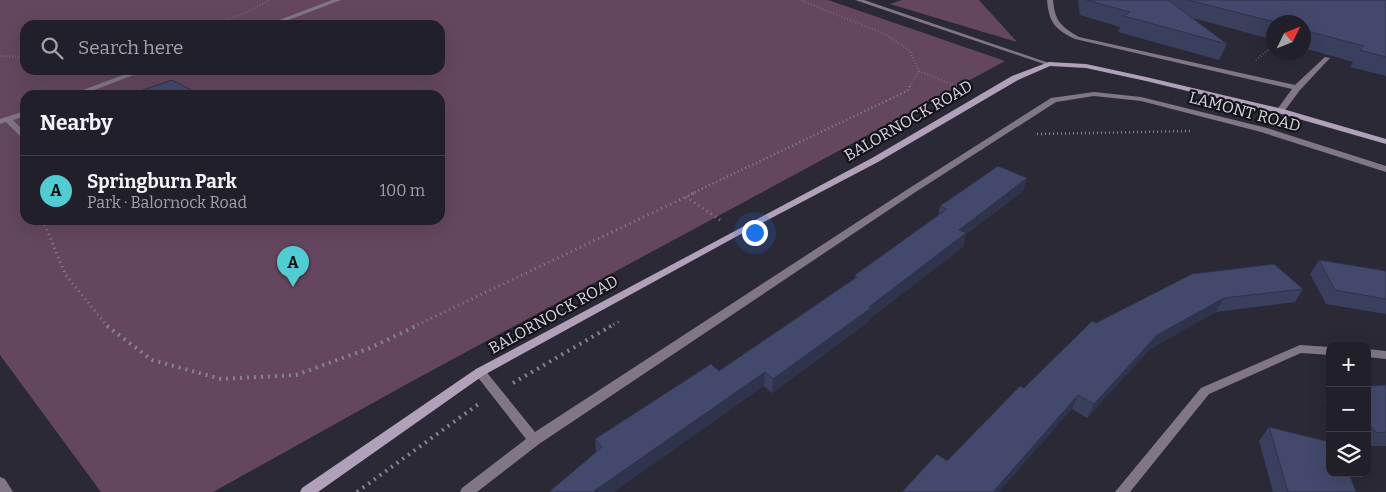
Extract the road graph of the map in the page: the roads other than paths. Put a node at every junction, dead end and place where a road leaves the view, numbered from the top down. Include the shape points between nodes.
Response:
1 (338, 0) edge
2 (858, 0) edge
3 (1050, 0) edge
4 (283, 20) edge
5 (1327, 58) edge
6 (1049, 64) junction
7 (130, 75) edge
8 (1297, 88) junction
9 (88, 90) edge
10 (1280, 111) junction
11 (20, 114) edge
12 (4, 120) edge
13 (20, 132) edge
14 (1386, 142) edge
15 (1386, 169) edge
16 (1326, 351) edge
17 (1371, 353) edge
18 (1386, 355) edge
19 (480, 372) junction
20 (534, 440) junction
21 (0, 482) edge
22 (6, 492) edge
23 (307, 492) edge
24 (467, 492) edge
25 (1122, 492) edge

1 - 4 street
2 - 6 street
3 - 8 street via 1050,16 1059,29 1076,38
5 - 8 street
6 - 10 street, BALORNOCK ROAD via 1086,66
6 - 19 street, BALORNOCK ROAD via 1015,78 875,160
7 - 9 street
8 - 10 street
10 - 14 street, BALORNOCK ROAD
11 - 12 street
12 - 13 street
15 - 20 street, LAMONT ROAD via 1254,128 1141,99 1094,94 1054,100
16 - 25 street via 1300,349 1204,391
17 - 18 street
19 - 20 street, BALORNOCK ROAD
19 - 23 street, BALORNOCK ROAD
20 - 24 street
21 - 22 street

